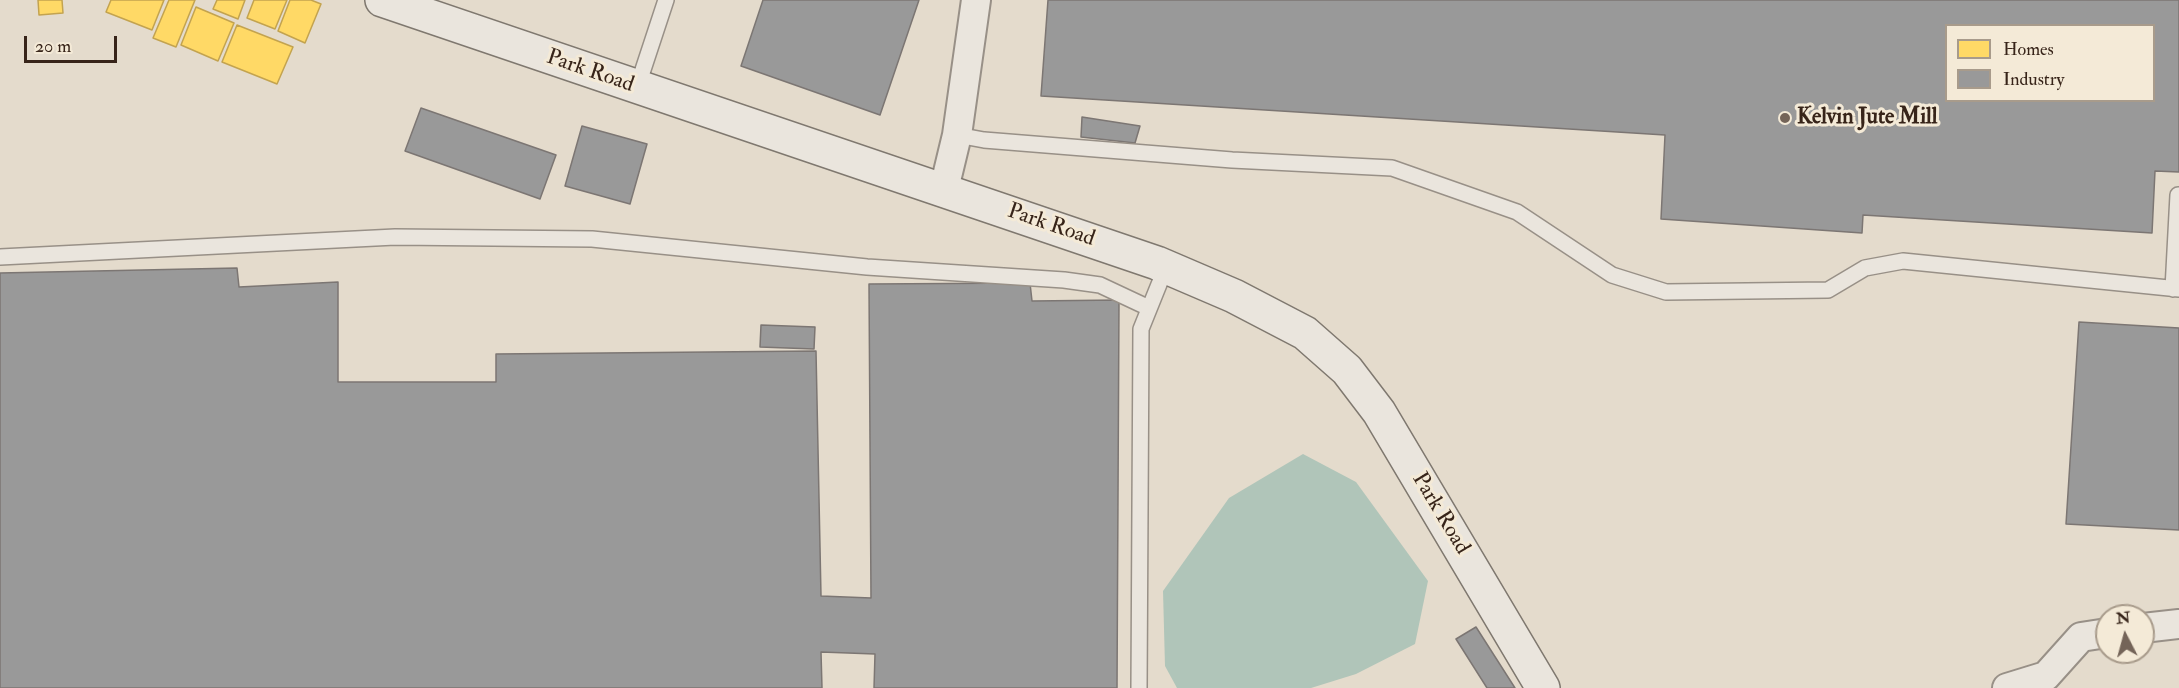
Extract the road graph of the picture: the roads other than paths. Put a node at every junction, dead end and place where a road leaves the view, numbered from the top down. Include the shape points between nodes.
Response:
1 (382, 0) edge
2 (666, 0) edge
3 (976, 0) edge
4 (637, 88) junction
5 (957, 135) junction
6 (944, 189) junction
7 (2178, 195) edge
8 (0, 257) edge
9 (1166, 267) junction
10 (2176, 289) edge
11 (1149, 309) junction
12 (2179, 624) edge
13 (2155, 627) edge
14 (2095, 635) edge
15 (1139, 688) edge
16 (1544, 688) edge
17 (2007, 688) edge

1 - 4 street, Park Road
2 - 4 lane
3 - 5 street
4 - 6 street, Park Road
5 - 6 street
5 - 10 lane via 1220,159 1392,168 1517,212 1612,275 1666,292 1828,290 1865,268 1903,261
6 - 9 street, Park Road
7 - 10 lane
8 - 11 lane via 395,237 592,239 867,267 1065,280 1100,285
9 - 11 lane
9 - 16 street, Park Road via 1305,333 1347,370 1379,412
11 - 15 lane via 1141,328
12 - 13 street
14 - 17 street via 2081,637 2046,676

